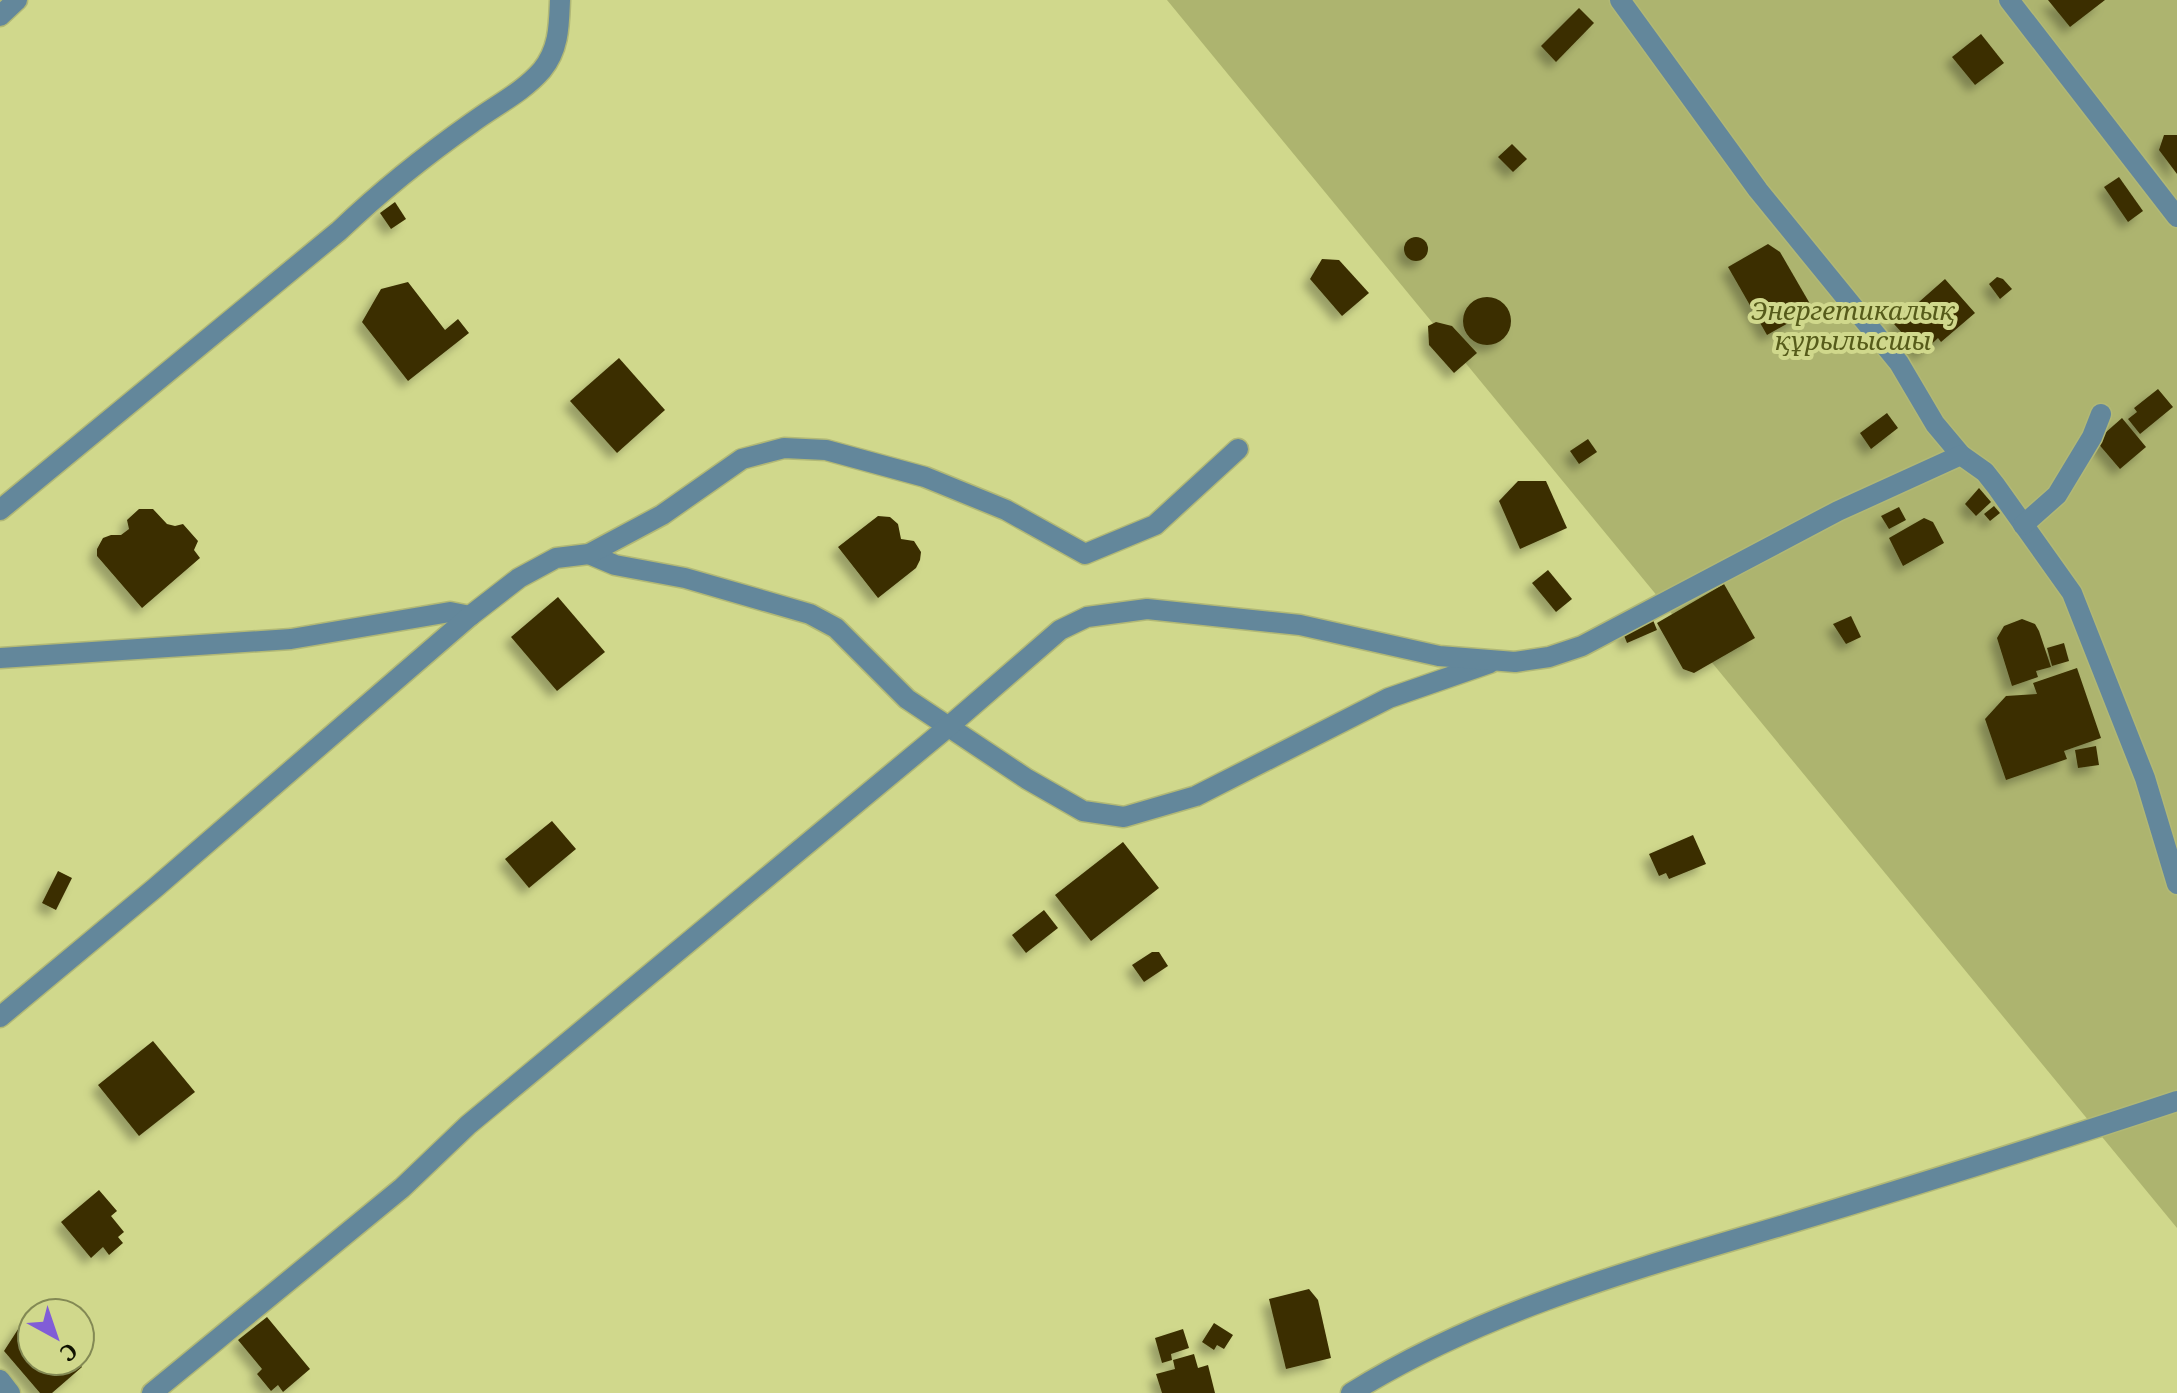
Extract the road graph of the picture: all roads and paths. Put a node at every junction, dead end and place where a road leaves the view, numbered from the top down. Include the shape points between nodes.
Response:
1 (17, 0) edge
2 (560, 0) edge
3 (1620, 0) edge
4 (2009, 0) edge
5 (0, 16) edge
6 (2177, 217) edge
7 (2101, 414) dead end
8 (1238, 449) dead end
9 (1961, 455) junction
10 (0, 510) edge
11 (2023, 525) junction
12 (589, 554) junction
13 (470, 616) junction
14 (0, 658) edge
15 (1497, 660) junction
16 (948, 727) junction
17 (2177, 884) edge
18 (0, 1017) edge
19 (2177, 1101) edge
20 (0, 1380) edge
21 (10, 1393) edge
22 (152, 1393) edge
23 (1351, 1393) edge

1 - 5 street
2 - 10 street via 558,41 542,69 517,92 383,189
3 - 9 street via 1758,190 1899,363 1935,424
4 - 6 street
7 - 11 street via 2057,495
8 - 12 street via 1155,525 1085,554 1006,510 925,477 826,450 784,448 742,459 662,515
9 - 11 street via 1985,472
9 - 15 street via 1838,511 1582,646 1549,657
11 - 17 street via 2072,593 2145,778
12 - 13 street via 556,558 519,578
12 - 16 street via 810,614 836,628 907,699
13 - 14 street via 450,612 291,639
13 - 18 street
15 - 16 street via 1439,656 1300,625 1147,609 1119,612 1087,617 1060,630
15 - 16 street via 1389,698 1196,796 1124,817 1083,811
16 - 22 street
19 - 23 street via 1540,1301 1463,1334
20 - 21 street

